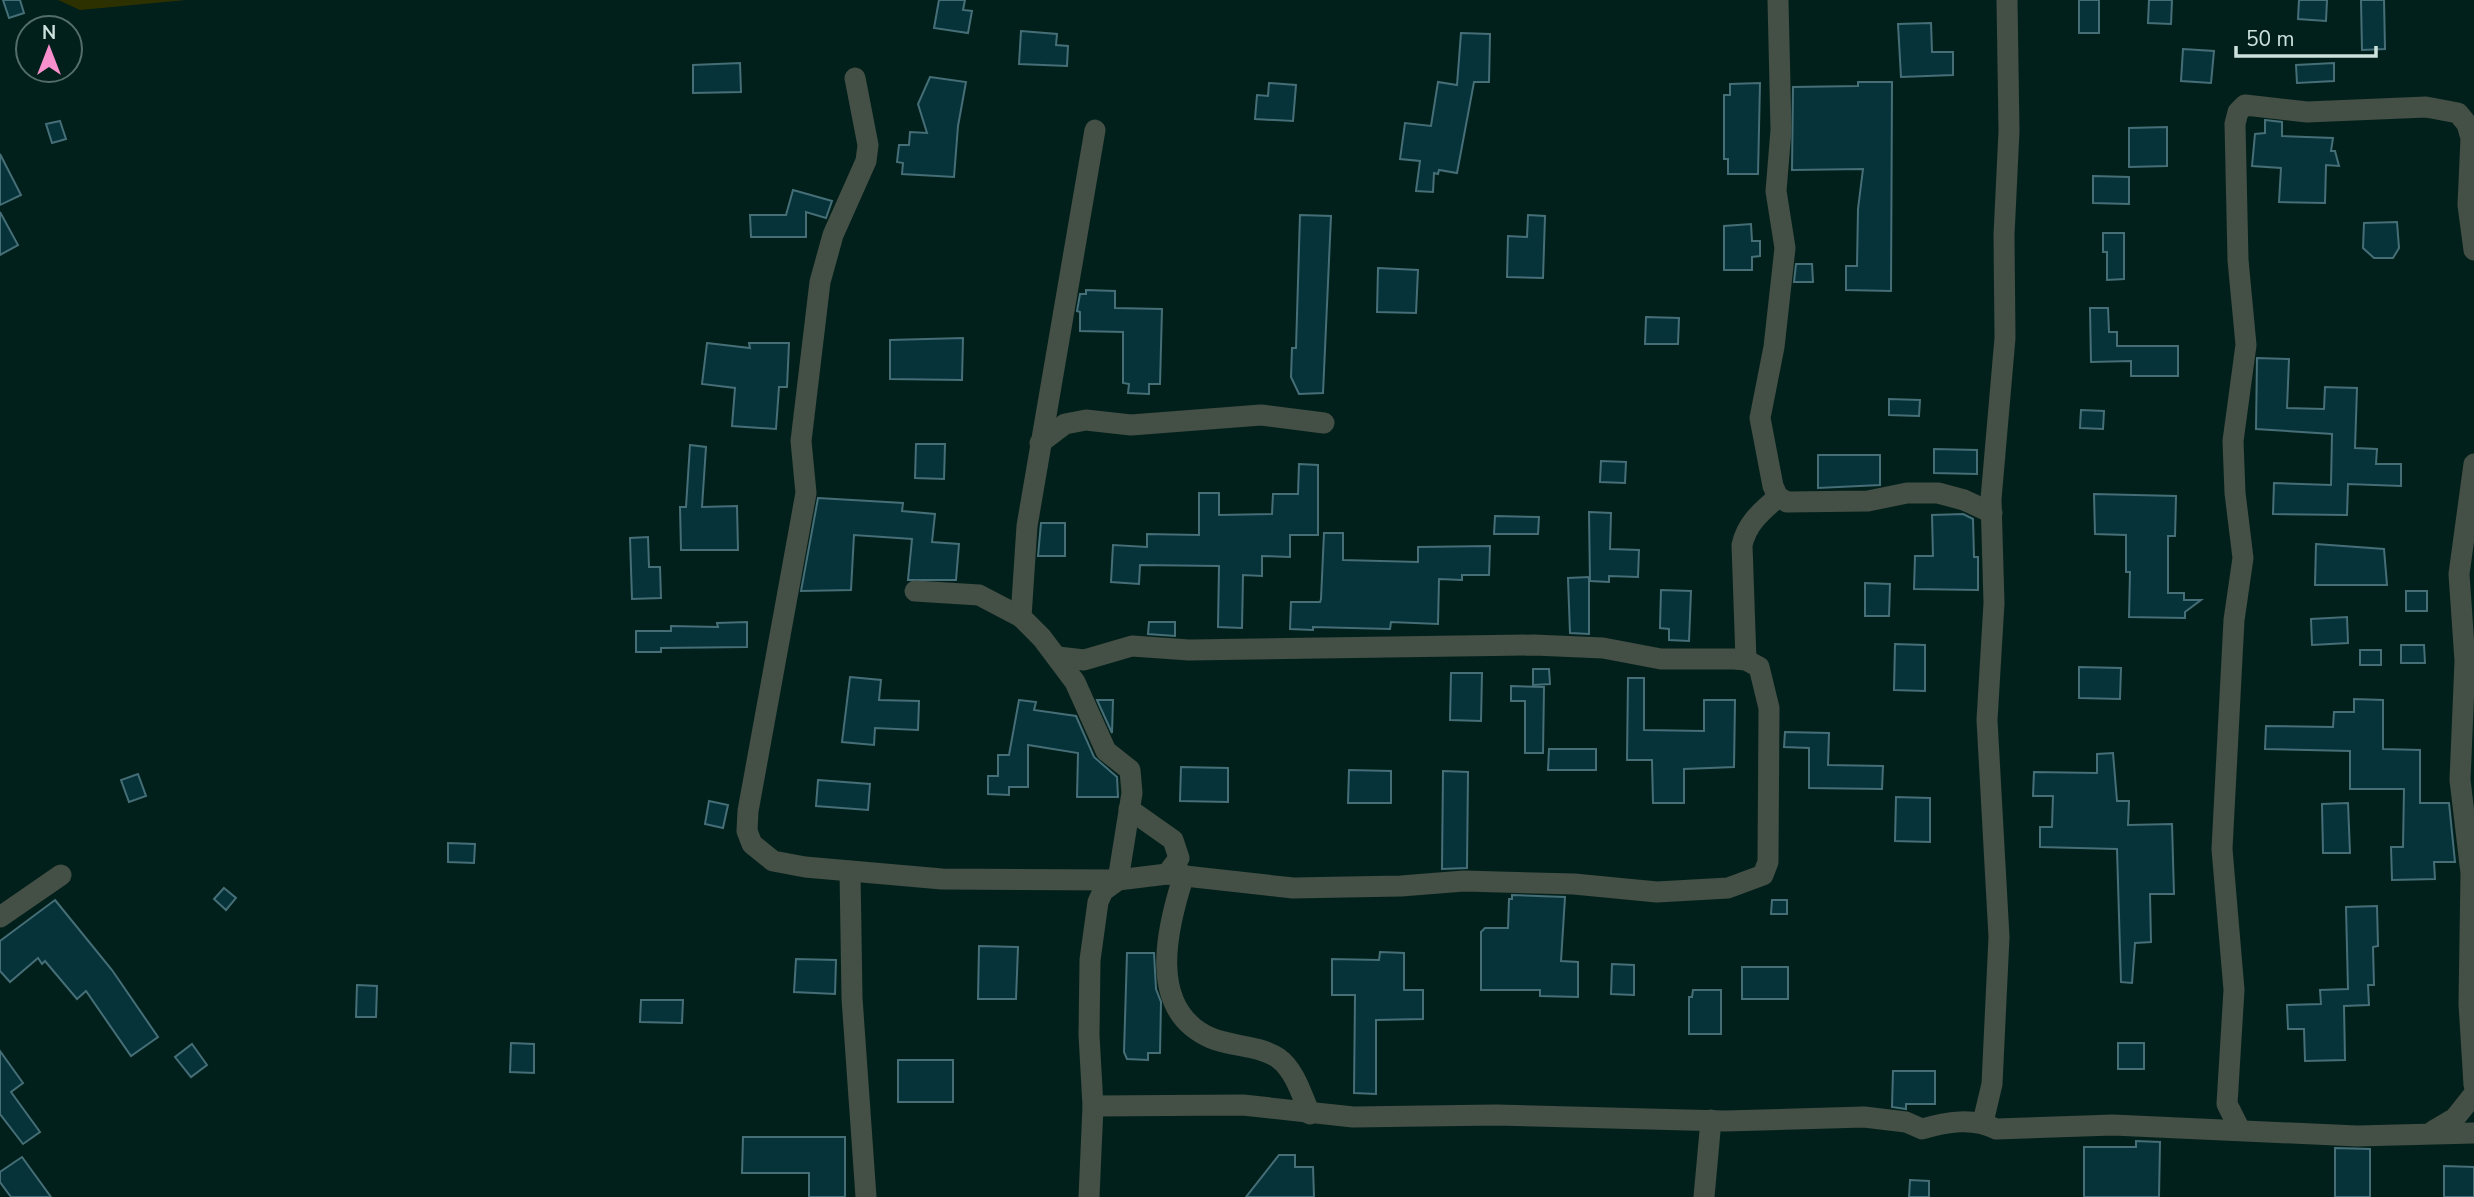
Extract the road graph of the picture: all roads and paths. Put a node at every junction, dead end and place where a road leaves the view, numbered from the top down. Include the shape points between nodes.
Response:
1 (1778, 0) edge
2 (2007, 0) edge
3 (855, 78) dead end
4 (1095, 130) dead end
5 (2474, 250) edge
6 (1324, 423) dead end
7 (1040, 443) junction
8 (2474, 464) edge
9 (1778, 497) junction
10 (1992, 513) junction
11 (915, 591) dead end
12 (1021, 617) junction
13 (1058, 657) junction
14 (1084, 660) junction
15 (1746, 660) junction
16 (1075, 682) junction
17 (1129, 809) junction
18 (850, 871) junction
19 (1175, 874) junction
20 (61, 875) dead end
21 (1118, 880) junction
22 (0, 916) edge
23 (2474, 1085) edge
24 (2474, 1094) edge
25 (2227, 1104) junction
26 (1093, 1106) junction
27 (1310, 1114) junction
28 (1711, 1119) junction
29 (1983, 1122) junction
30 (2205, 1128) junction
31 (2239, 1130) junction
32 (2431, 1132) junction
33 (2474, 1133) edge
34 (866, 1197) edge
35 (1089, 1197) edge
36 (1704, 1197) edge

1 - 9 street via 1782,130 1776,191 1785,248 1774,347 1760,418
2 - 10 street via 2005,338
3 - 18 street via 868,145 866,162 834,235 820,282 801,441 806,493 747,831 752,844 773,860
4 - 7 street
5 - 25 street via 2468,205 2471,138 2458,113 2426,107 2306,112 2260,105 2245,105 2238,111 2238,260 2246,345 2233,441 2243,558 2234,620 2222,849 2234,990
6 - 7 street via 1261,415 1131,425 1086,420 1065,425
7 - 12 street via 1027,526
8 - 23 street via 2459,574 2465,661 2460,780 2471,873 2469,1004
9 - 10 street via 1787,502 1868,501 1907,493 1938,493
9 - 15 street via 1756,517 1742,545
10 - 29 street via 1994,603 1987,720 1998,937 1992,1084
11 - 12 street via 979,595
12 - 13 street
13 - 14 street
13 - 16 street
14 - 15 street via 1132,646 1189,650 1421,645 1604,648 1661,659
14 - 16 street
15 - 19 street via 1759,667 1769,708 1768,862 1763,875 1748,883 1657,892 1464,881 1330,889
16 - 17 street via 1106,751 1130,770
17 - 19 street via 1173,840 1179,858
17 - 21 street
18 - 21 street via 942,879
18 - 34 street via 852,998
19 - 21 street
19 - 27 street via 1166,959 1169,991 1179,1014 1213,1039 1278,1058 1292,1074
20 - 22 street
21 - 26 street via 1103,891 1098,902 1090,960
24 - 32 street via 2455,1118
25 - 30 street
25 - 31 street
26 - 27 street via 1243,1105
26 - 35 street
27 - 28 street
28 - 29 street via 1864,1117 1906,1122 1922,1129 1949,1122
28 - 36 street
29 - 30 street via 1996,1129
30 - 31 street
31 - 32 street via 2357,1136
32 - 33 street

